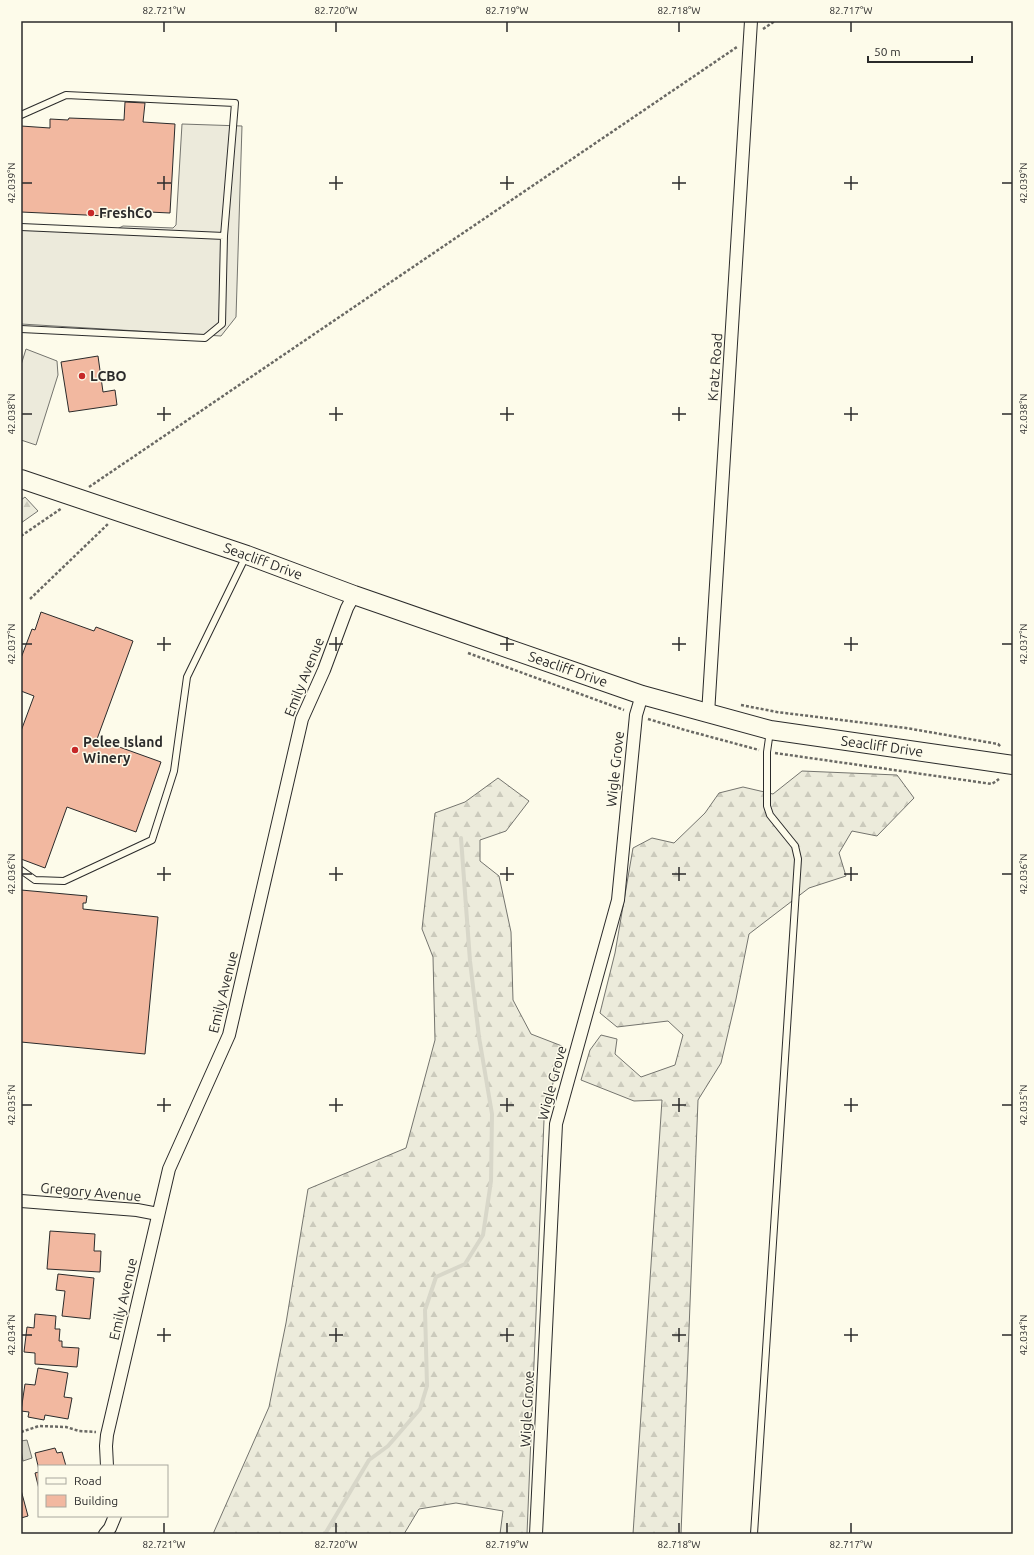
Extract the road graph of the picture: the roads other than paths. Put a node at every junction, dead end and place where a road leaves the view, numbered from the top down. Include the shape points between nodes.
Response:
1 (751, 21) edge
2 (21, 115) edge
3 (21, 227) edge
4 (224, 236) junction
5 (21, 329) edge
6 (21, 478) edge
7 (247, 555) junction
8 (354, 595) junction
9 (642, 695) junction
10 (708, 714) junction
11 (770, 730) junction
12 (1013, 764) edge
13 (21, 870) edge
14 (21, 1201) edge
15 (158, 1214) junction
16 (107, 1465) edge
17 (115, 1517) edge
18 (105, 1534) edge
19 (536, 1534) edge
20 (754, 1534) edge

1 - 10 street, Kratz Road
2 - 4 lane via 66,95 235,103
3 - 4 lane
4 - 5 lane via 222,324 205,338
6 - 7 main road, Seacliff Drive
7 - 8 main road, Seacliff Drive
7 - 13 lane via 187,677 174,771 152,840 64,881 35,880
8 - 9 main road, Seacliff Drive
8 - 15 street, Emily Avenue via 302,719 230,1035 168,1169
9 - 10 main road, Seacliff Drive
9 - 19 street, Wigle Grove via 636,715 618,900 556,1124
10 - 11 main road, Seacliff Drive
11 - 12 main road, Seacliff Drive
11 - 20 lane via 766,806 770,815 795,846 798,859
14 - 15 street, Gregory Avenue
15 - 16 street, Emily Avenue via 107,1434
17 - 18 street

